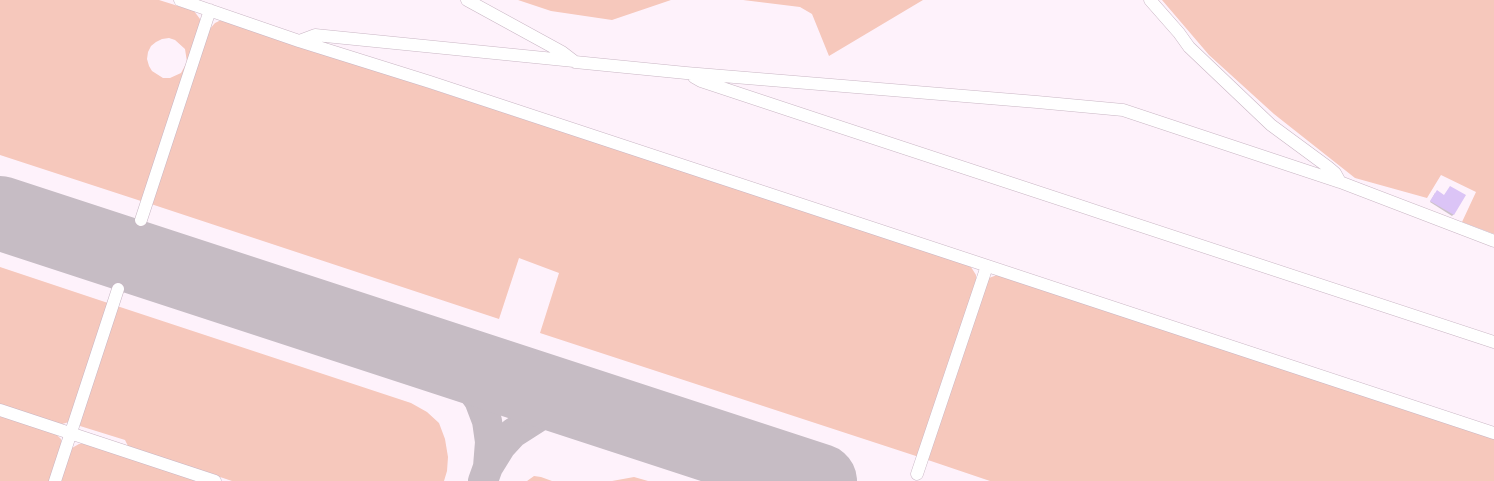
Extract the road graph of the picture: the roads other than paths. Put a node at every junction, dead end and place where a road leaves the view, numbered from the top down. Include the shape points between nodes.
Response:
1 (180, 0) edge
2 (467, 0) edge
3 (1150, 0) edge
4 (210, 10) junction
5 (299, 41) junction
6 (575, 62) junction
7 (686, 73) junction
8 (1340, 182) junction
9 (141, 220) dead end
10 (1494, 241) edge
11 (987, 266) junction
12 (118, 289) dead end
13 (1494, 342) edge
14 (0, 410) edge
15 (1494, 433) edge
16 (71, 434) junction
17 (917, 474) dead end
18 (55, 481) edge
19 (215, 481) edge

1 - 4 street
2 - 6 street via 562,52
3 - 8 street via 1180,33 1188,47 1271,125 1328,166
4 - 5 street
4 - 9 street
5 - 6 street via 315,35
5 - 11 street
6 - 7 street
7 - 8 street via 1123,110
7 - 13 street via 708,84
8 - 10 street
11 - 15 street
11 - 17 street
12 - 16 street
14 - 16 street
16 - 18 street
16 - 19 street

